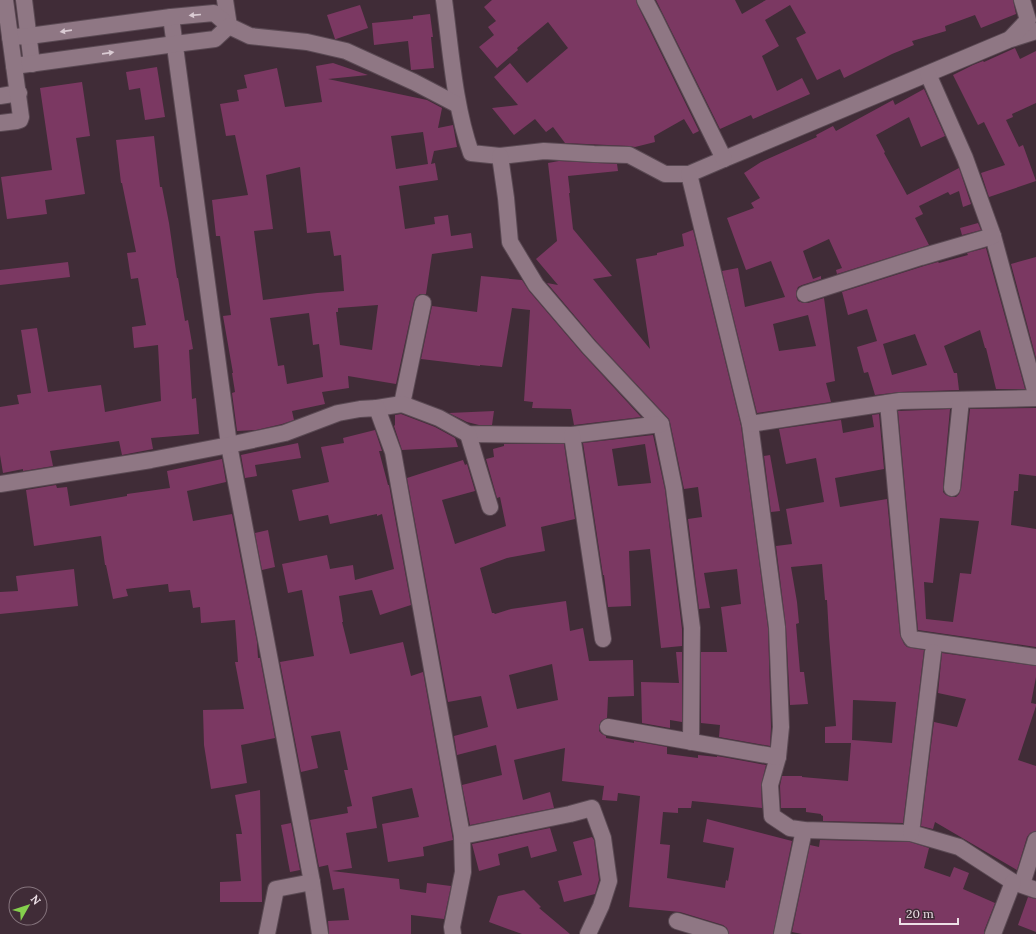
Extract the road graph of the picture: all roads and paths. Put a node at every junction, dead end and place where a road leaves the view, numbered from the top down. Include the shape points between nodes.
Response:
1 (5, 0) edge
2 (24, 0) edge
3 (226, 0) edge
4 (444, 0) edge
5 (645, 0) edge
6 (1022, 0) edge
7 (171, 17) junction
8 (229, 26) junction
9 (1036, 31) edge
10 (29, 36) junction
11 (10, 37) junction
12 (1008, 40) junction
13 (175, 44) junction
14 (32, 64) junction
15 (14, 66) junction
16 (928, 74) junction
17 (18, 94) junction
18 (0, 96) edge
19 (458, 105) junction
20 (0, 124) edge
21 (500, 156) junction
22 (724, 158) junction
23 (689, 174) junction
24 (993, 236) junction
25 (805, 294) dead end
26 (423, 303) dead end
27 (1036, 394) edge
28 (1036, 398) edge
29 (961, 400) junction
30 (888, 403) junction
31 (402, 404) junction
32 (377, 408) junction
33 (661, 424) junction
34 (750, 424) junction
35 (468, 434) junction
36 (572, 435) junction
37 (229, 445) junction
38 (0, 484) edge
39 (952, 488) dead end
40 (490, 507) dead end
41 (603, 639) dead end
42 (933, 652) dead end
43 (1036, 657) edge
44 (608, 727) dead end
45 (691, 742) junction
46 (778, 756) junction
47 (804, 830) junction
48 (911, 833) junction
49 (462, 836) junction
50 (1036, 840) edge
51 (312, 882) junction
52 (1024, 885) edge
53 (677, 921) dead end
54 (267, 934) edge
55 (320, 934) edge
56 (453, 934) edge
57 (588, 934) edge
58 (720, 934) edge
59 (782, 934) edge
60 (993, 934) edge

1 - 11 street
2 - 10 street
3 - 8 street
4 - 19 street
5 - 22 street
6 - 12 street via 1028,20
8 -> 7 street via 214,13
7 -> 10 street
7 - 13 street
8 - 13 street via 215,40
8 - 19 street via 250,36 307,42 346,51
9 - 12 street
10 - 11 street
10 - 14 street
11 - 15 street
12 - 16 street
14 -> 13 street
13 - 37 street
14 - 15 street
15 - 17 street
16 - 22 street
16 - 24 street via 965,158
17 - 18 street
17 - 20 street via 20,120
19 - 21 street via 471,153
21 - 23 street via 544,151 629,155 665,174
21 - 33 street via 510,242 536,285 589,347
22 - 23 street
23 - 34 street
24 - 25 street
24 - 27 street
26 - 31 street
28 - 29 street
29 - 30 street
29 - 39 street
30 - 34 street
30 - 43 street via 910,637
31 - 32 street
31 - 35 street via 440,418
32 - 37 street via 338,413 285,433
32 - 49 street via 393,452
33 - 36 street
33 - 45 street via 674,488 692,628
34 - 46 street via 777,627 781,728
35 - 36 street
35 - 40 street
36 - 41 street
37 - 38 street
37 - 51 street
42 - 48 street
44 - 45 street
45 - 46 street
46 - 47 street via 770,784 772,816 790,828
47 - 48 street
47 - 59 street
48 - 52 street via 959,847
49 - 56 street via 464,872 452,927
49 - 57 street via 592,808 603,838 609,881
50 - 52 street
51 - 54 street via 276,889
51 - 55 street
52 - 60 street
53 - 58 street

